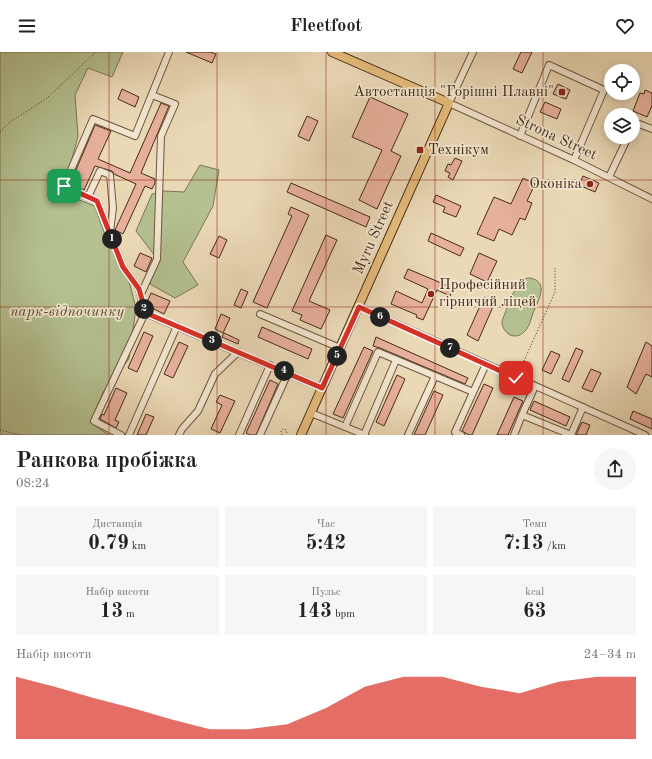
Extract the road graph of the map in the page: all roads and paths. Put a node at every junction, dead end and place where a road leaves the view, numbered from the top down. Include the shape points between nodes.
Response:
1 (96, 52) edge
2 (170, 52) edge
3 (332, 52) edge
4 (473, 52) edge
5 (152, 95) junction
6 (449, 103) junction
7 (640, 124) edge
8 (652, 129) edge
9 (0, 132) edge
10 (520, 136) junction
11 (625, 144) edge
12 (574, 160) junction
13 (609, 177) junction
14 (88, 197) junction
15 (652, 199) edge
16 (110, 234) junction
17 (555, 268) dead end
18 (140, 294) junction
19 (359, 307) junction
20 (146, 313) junction
21 (260, 314) dead end
22 (177, 326) junction
23 (340, 348) junction
24 (238, 352) junction
25 (396, 360) junction
26 (486, 364) junction
27 (270, 365) junction
28 (288, 373) junction
29 (435, 376) junction
30 (516, 378) junction
31 (535, 386) junction
32 (322, 388) junction
33 (473, 392) junction
34 (583, 407) junction
35 (311, 413) junction
36 (522, 415) junction
37 (345, 427) junction
38 (0, 430) edge
39 (281, 431) junction
40 (630, 432) edge
41 (286, 434) edge
42 (457, 434) edge
43 (21, 435) edge
44 (121, 435) edge
45 (129, 435) edge
46 (179, 435) edge
47 (239, 435) edge
48 (260, 435) edge
49 (279, 435) edge
50 (282, 435) edge
51 (301, 435) edge
52 (364, 435) edge
53 (408, 435) edge
54 (514, 435) edge
55 (571, 435) edge
56 (645, 435) edge

1 - 9 path via 46,99 10,122
2 - 5 street
3 - 6 main road
4 - 6 street, Myru Street
5 - 14 street via 135,136 93,119 64,186
5 - 18 street via 175,104 161,136 156,260
6 - 10 street, Strona Street
6 - 19 main road, Myru Street
7 - 8 street
10 - 12 street, Strona Street
10 - 12 street via 549,65 604,90
11 - 13 street
12 - 13 street, Strona Street
13 - 15 street, Strona Street
14 - 16 street via 97,201
14 - 16 street via 100,171 110,175 113,208
16 - 18 street via 123,267
17 - 30 path via 555,292
18 - 20 street
19 - 23 main road, Myru Street
19 - 26 street
20 - 22 street
20 - 44 street via 94,421
21 - 23 street
22 - 24 street
22 - 45 street
23 - 32 main road, Myru Street
24 - 27 street
24 - 46 street via 215,374 198,411
25 - 29 street
25 - 37 street via 378,352
25 - 52 street
26 - 30 street
26 - 33 street
27 - 28 street
27 - 47 street
28 - 32 street
28 - 48 street
29 - 33 street
29 - 53 street
30 - 31 street
31 - 34 street
31 - 36 street
32 - 35 main road, Myru Street
33 - 42 street
34 - 40 street
34 - 55 street
35 - 37 street
35 - 51 main road, Myru Street
36 - 54 street
36 - 55 street
37 - 52 street
38 - 43 path
39 - 41 path via 286,430
39 - 49 path
39 - 50 path
40 - 56 street

